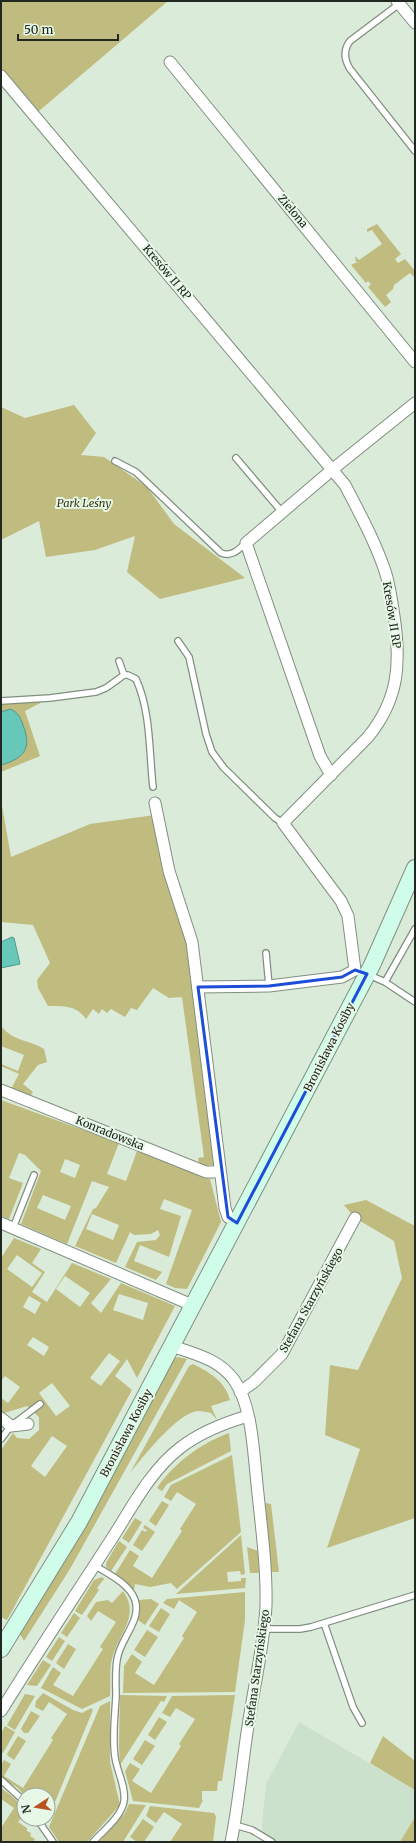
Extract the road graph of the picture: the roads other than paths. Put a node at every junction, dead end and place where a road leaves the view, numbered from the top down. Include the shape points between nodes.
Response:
1 (398, 2) edge
2 (415, 23) edge
3 (170, 62) dead end
4 (1, 76) edge
5 (415, 151) edge
6 (415, 362) edge
7 (415, 403) edge
8 (236, 458) dead end
9 (114, 461) dead end
10 (333, 469) junction
11 (282, 512) junction
12 (246, 543) junction
13 (178, 641) dead end
14 (120, 661) dead end
15 (124, 675) junction
16 (1, 701) edge
17 (331, 775) junction
18 (153, 787) dead end
19 (154, 803) dead end
20 (283, 823) junction
21 (415, 868) edge
22 (415, 929) edge
23 (266, 953) dead end
24 (361, 972) junction
25 (385, 982) junction
26 (269, 986) junction
27 (198, 987) junction
28 (415, 1002) edge
29 (1, 1090) edge
30 (220, 1172) junction
31 (34, 1176) dead end
32 (355, 1218) dead end
33 (1, 1223) edge
34 (238, 1223) junction
35 (13, 1228) junction
36 (192, 1305) junction
37 (172, 1346) junction
38 (240, 1392) junction
39 (40, 1404) dead end
40 (248, 1416) junction
41 (1, 1418) edge
42 (28, 1424) dead end
43 (12, 1426) junction
44 (1, 1439) edge
45 (94, 1565) junction
46 (415, 1595) edge
47 (324, 1623) junction
48 (264, 1629) junction
49 (3, 1641) edge
50 (1, 1711) edge
51 (362, 1723) dead end
52 (1, 1780) edge
53 (16, 1794) edge
54 (235, 1824) junction
55 (43, 1827) edge
56 (53, 1842) edge
57 (93, 1842) edge
58 (231, 1842) edge
59 (272, 1842) edge

1 - 2 street
1 - 5 lane via 350,41 345,57 350,69
3 - 6 street, Zielona
4 - 10 street, Kresów II RP
7 - 10 street
8 - 11 lane
9 - 12 lane via 136,472 221,553 233,553
10 - 11 street
10 - 17 street, Kresów II RP via 345,485 386,574 398,657 397,677 388,708 379,724
11 - 12 street
12 - 17 street via 320,756
13 - 20 lane via 189,657 212,752 224,768
14 - 15 lane
15 - 16 lane via 96,692
15 - 18 lane via 136,679 142,696
17 - 20 street, Kresów II RP
19 - 27 street via 169,871 192,942
20 - 24 street via 341,901 348,916
21 - 24 street, Bronisława Kosiby
22 - 25 lane
23 - 26 lane
24 - 25 lane
24 - 26 street via 342,977
24 - 34 street, Bronisława Kosiby
25 - 28 lane
26 - 27 street
27 - 30 street
29 - 30 street, Konradowska via 206,1172
30 - 34 street via 228,1217
31 - 35 lane
32 - 38 street, Stefana Starzyńskiego via 282,1354
33 - 35 street
34 - 36 street, Bronisława Kosiby
35 - 36 street
36 - 37 street, Bronisława Kosiby
37 - 38 street, Stefana Starzyńskiego via 215,1362 225,1369
37 - 49 street, Bronisława Kosiby via 79,1522
38 - 40 street, Stefana Starzyńskiego
39 - 43 lane
40 - 45 street via 219,1426 179,1448 153,1475
40 - 48 street, Stefana Starzyńskiego via 265,1573
41 - 43 street
42 - 43 street
43 - 44 lane
45 - 50 street
45 - 57 lane via 125,1586 136,1607 116,1660 115,1757 124,1789 124,1802 118,1814
46 - 47 lane
47 - 48 lane via 300,1629
47 - 51 lane via 351,1701
48 - 54 street, Stefana Starzyńskiego
52 - 53 lane
54 - 58 street, Stefana Starzyńskiego
54 - 59 lane via 252,1830
55 - 56 lane

